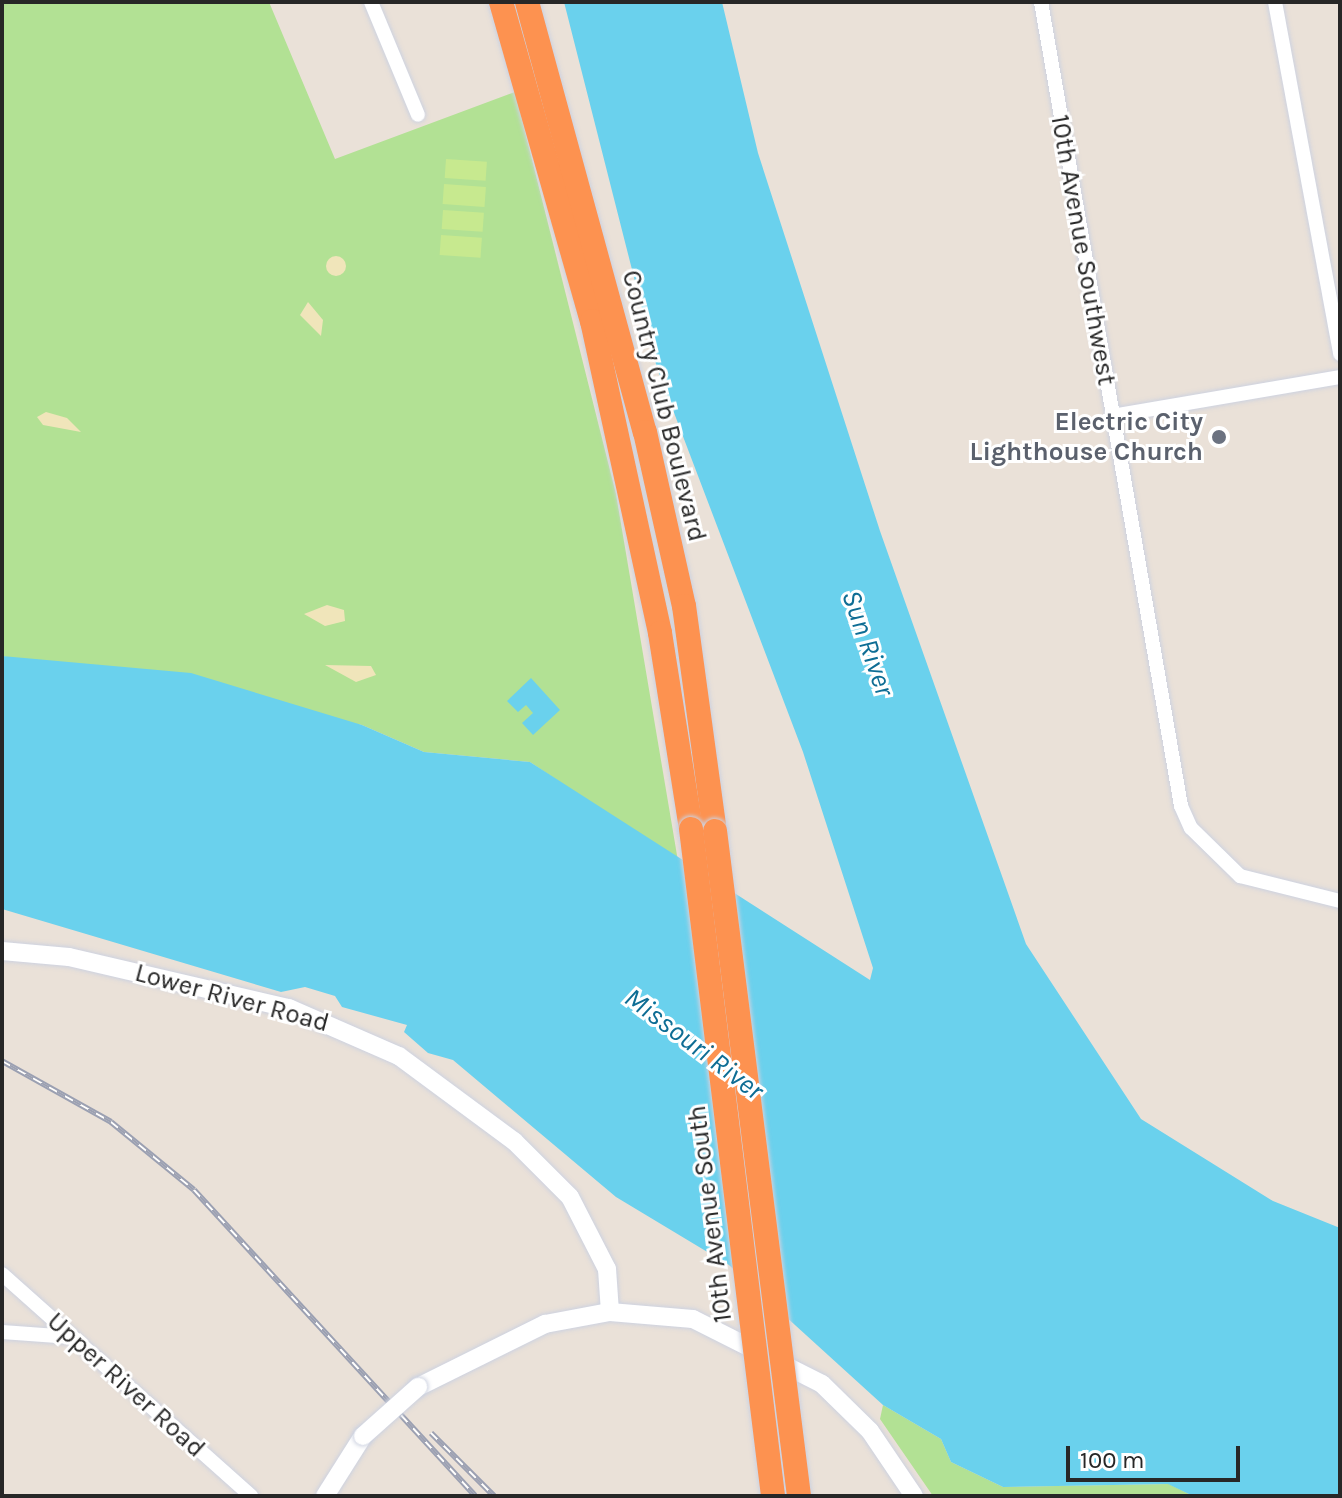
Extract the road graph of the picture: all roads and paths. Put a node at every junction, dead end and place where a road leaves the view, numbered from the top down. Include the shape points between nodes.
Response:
1 (371, 2) edge
2 (501, 2) edge
3 (527, 2) edge
4 (1041, 2) edge
5 (1275, 2) edge
6 (418, 115) dead end
7 (1340, 354) edge
8 (1340, 377) edge
9 (1112, 416) junction
10 (703, 830) junction
11 (1340, 901) edge
12 (2, 951) edge
13 (2, 1274) edge
14 (610, 1312) junction
15 (2, 1332) edge
16 (71, 1337) junction
17 (251, 1496) edge
18 (325, 1496) edge
19 (773, 1496) edge
20 (799, 1496) edge
21 (914, 1496) edge

1 - 6 street
2 - 10 highway, Country Club Boulevard via 592,321
3 - 10 highway, Country Club Boulevard via 645,432 684,606
4 - 9 street, 10th Avenue Southwest
5 - 7 street
8 - 9 street
9 - 11 street, 10th Avenue Southwest via 1181,806 1221,863 1255,884
10 - 19 highway, 10th Avenue South, bridge
10 - 20 highway, 10th Avenue South, bridge
12 - 14 street, Lower River Road via 69,957 289,1008 399,1056 514,1141 570,1197 607,1269
13 - 16 street, Upper River Road
14 - 18 street, bridge via 545,1324 418,1387 363,1436
14 - 21 street via 693,1319 822,1384 870,1431
15 - 16 street
16 - 17 street, Upper River Road

